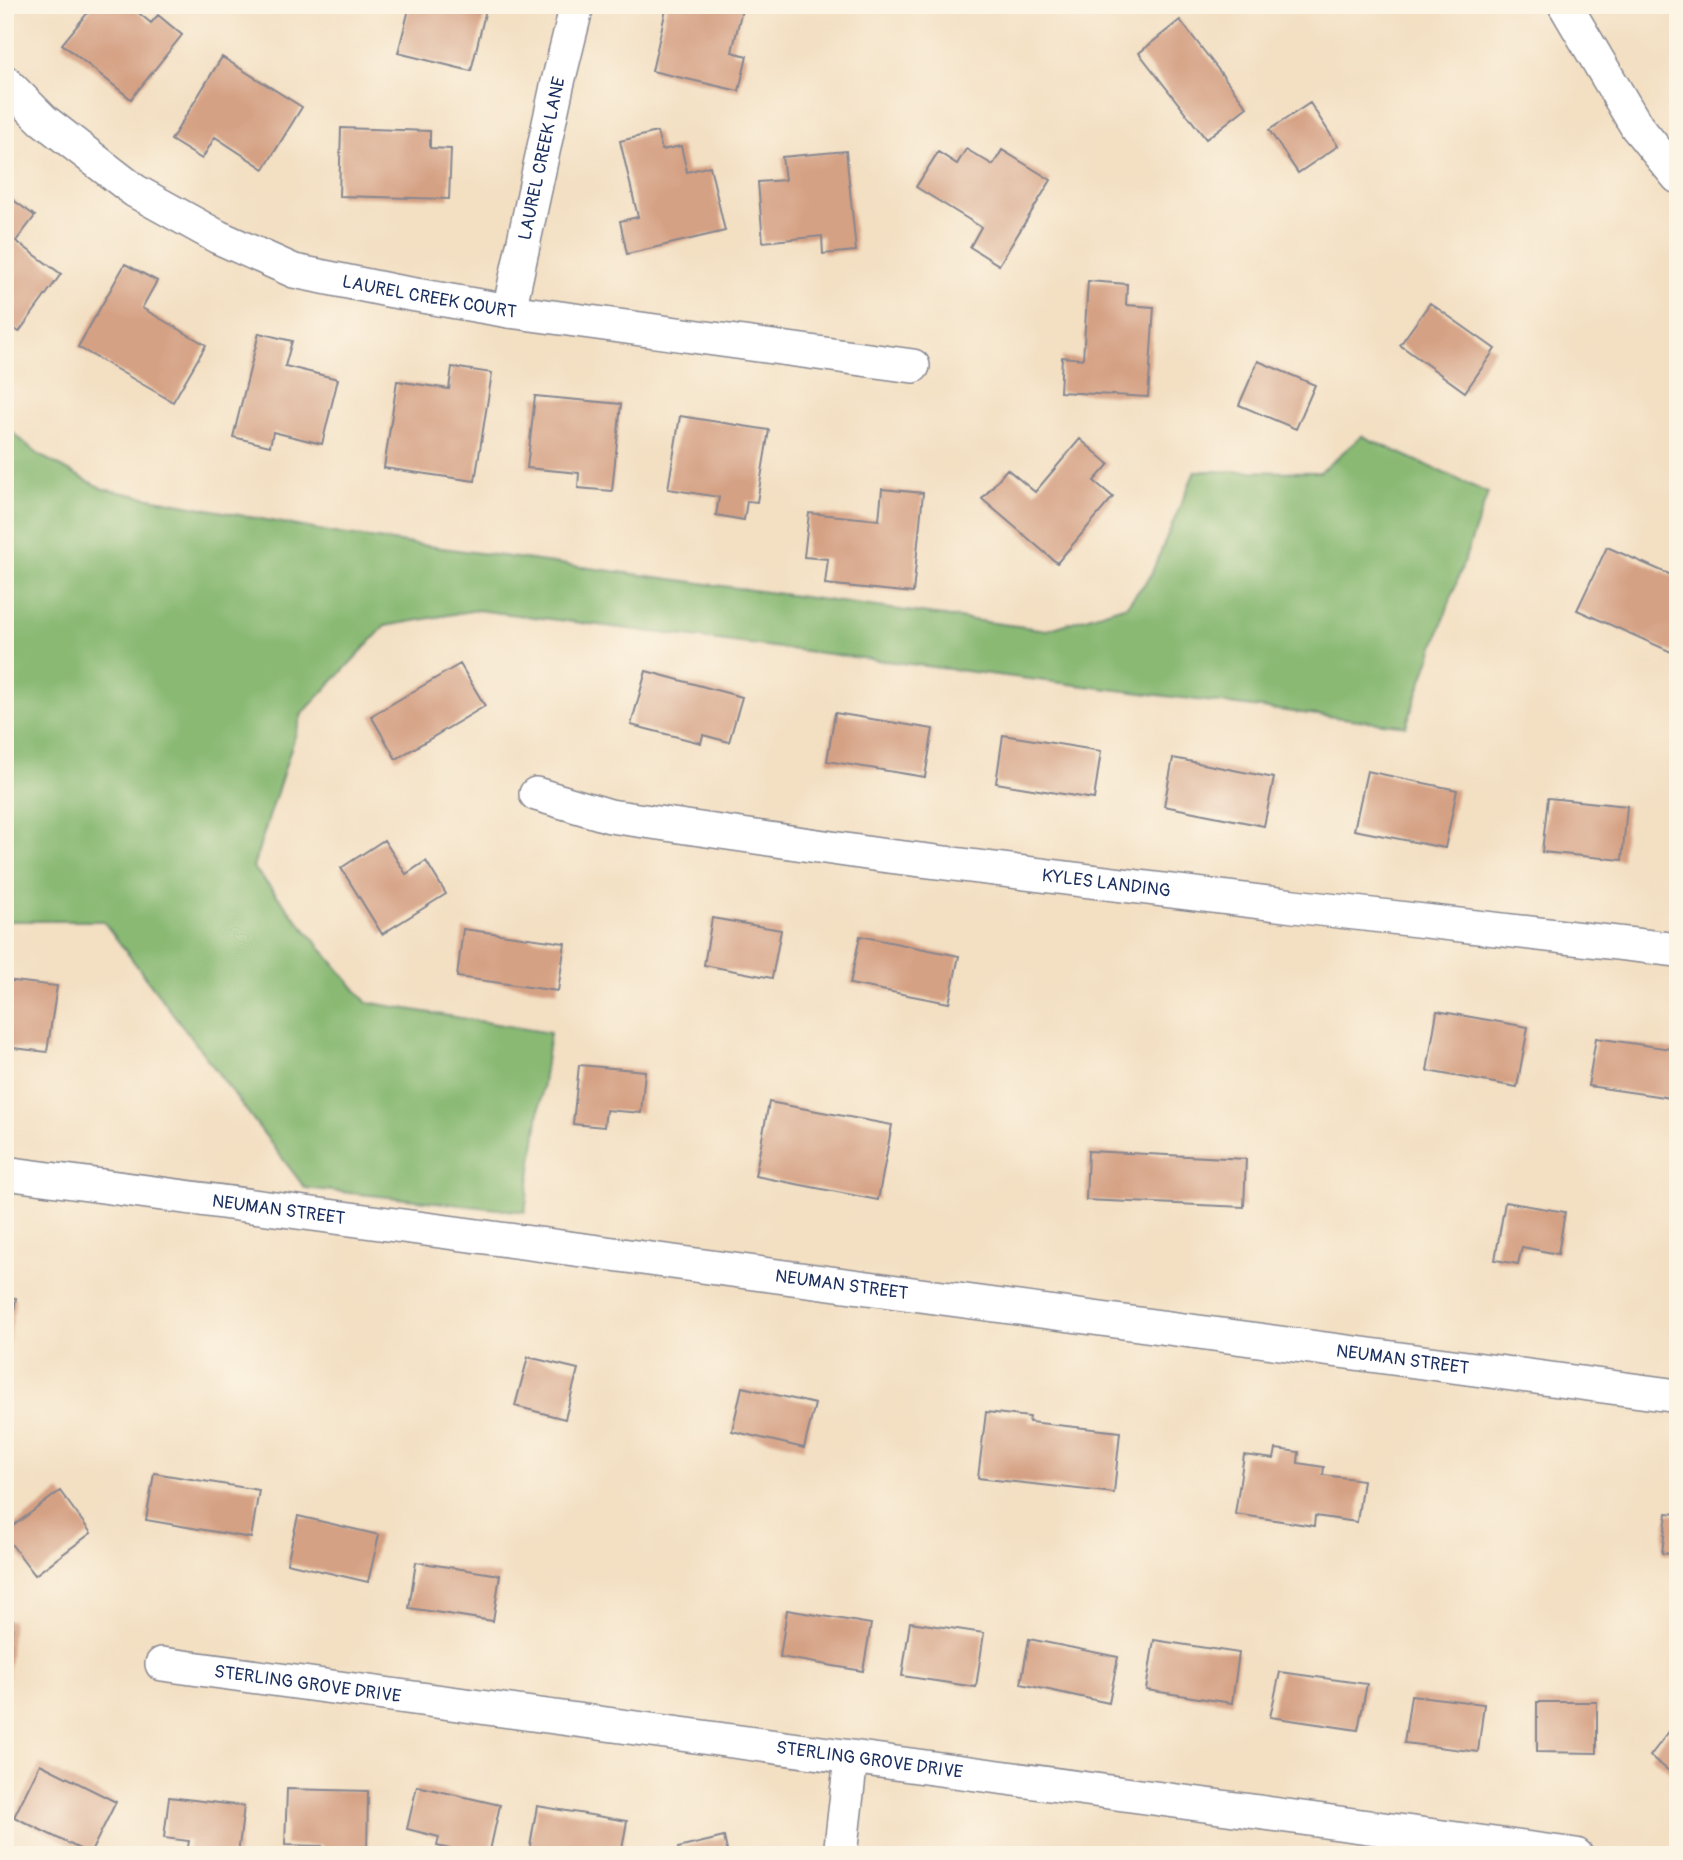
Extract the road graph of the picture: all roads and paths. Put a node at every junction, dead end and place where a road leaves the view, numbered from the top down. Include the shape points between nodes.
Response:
1 (577, 5) edge
2 (1565, 5) edge
3 (5, 82) edge
4 (1678, 177) edge
5 (509, 311) junction
6 (912, 366) dead end
7 (536, 794) dead end
8 (1678, 950) edge
9 (5, 1173) edge
10 (1678, 1396) edge
11 (162, 1664) dead end
12 (851, 1758) junction
13 (840, 1855) edge
14 (1576, 1855) edge

1 - 5 street, LAUREL CREEK LANE
2 - 4 street via 1637,127
3 - 5 street, LAUREL CREEK COURT via 43,120 135,191 218,237 294,271
5 - 6 street, LAUREL CREEK COURT
7 - 8 street, KYLES LANDING via 610,816 880,855
9 - 10 street, NEUMAN STREET
11 - 12 street, STERLING GROVE DRIVE
12 - 13 street
12 - 14 street, STERLING GROVE DRIVE

